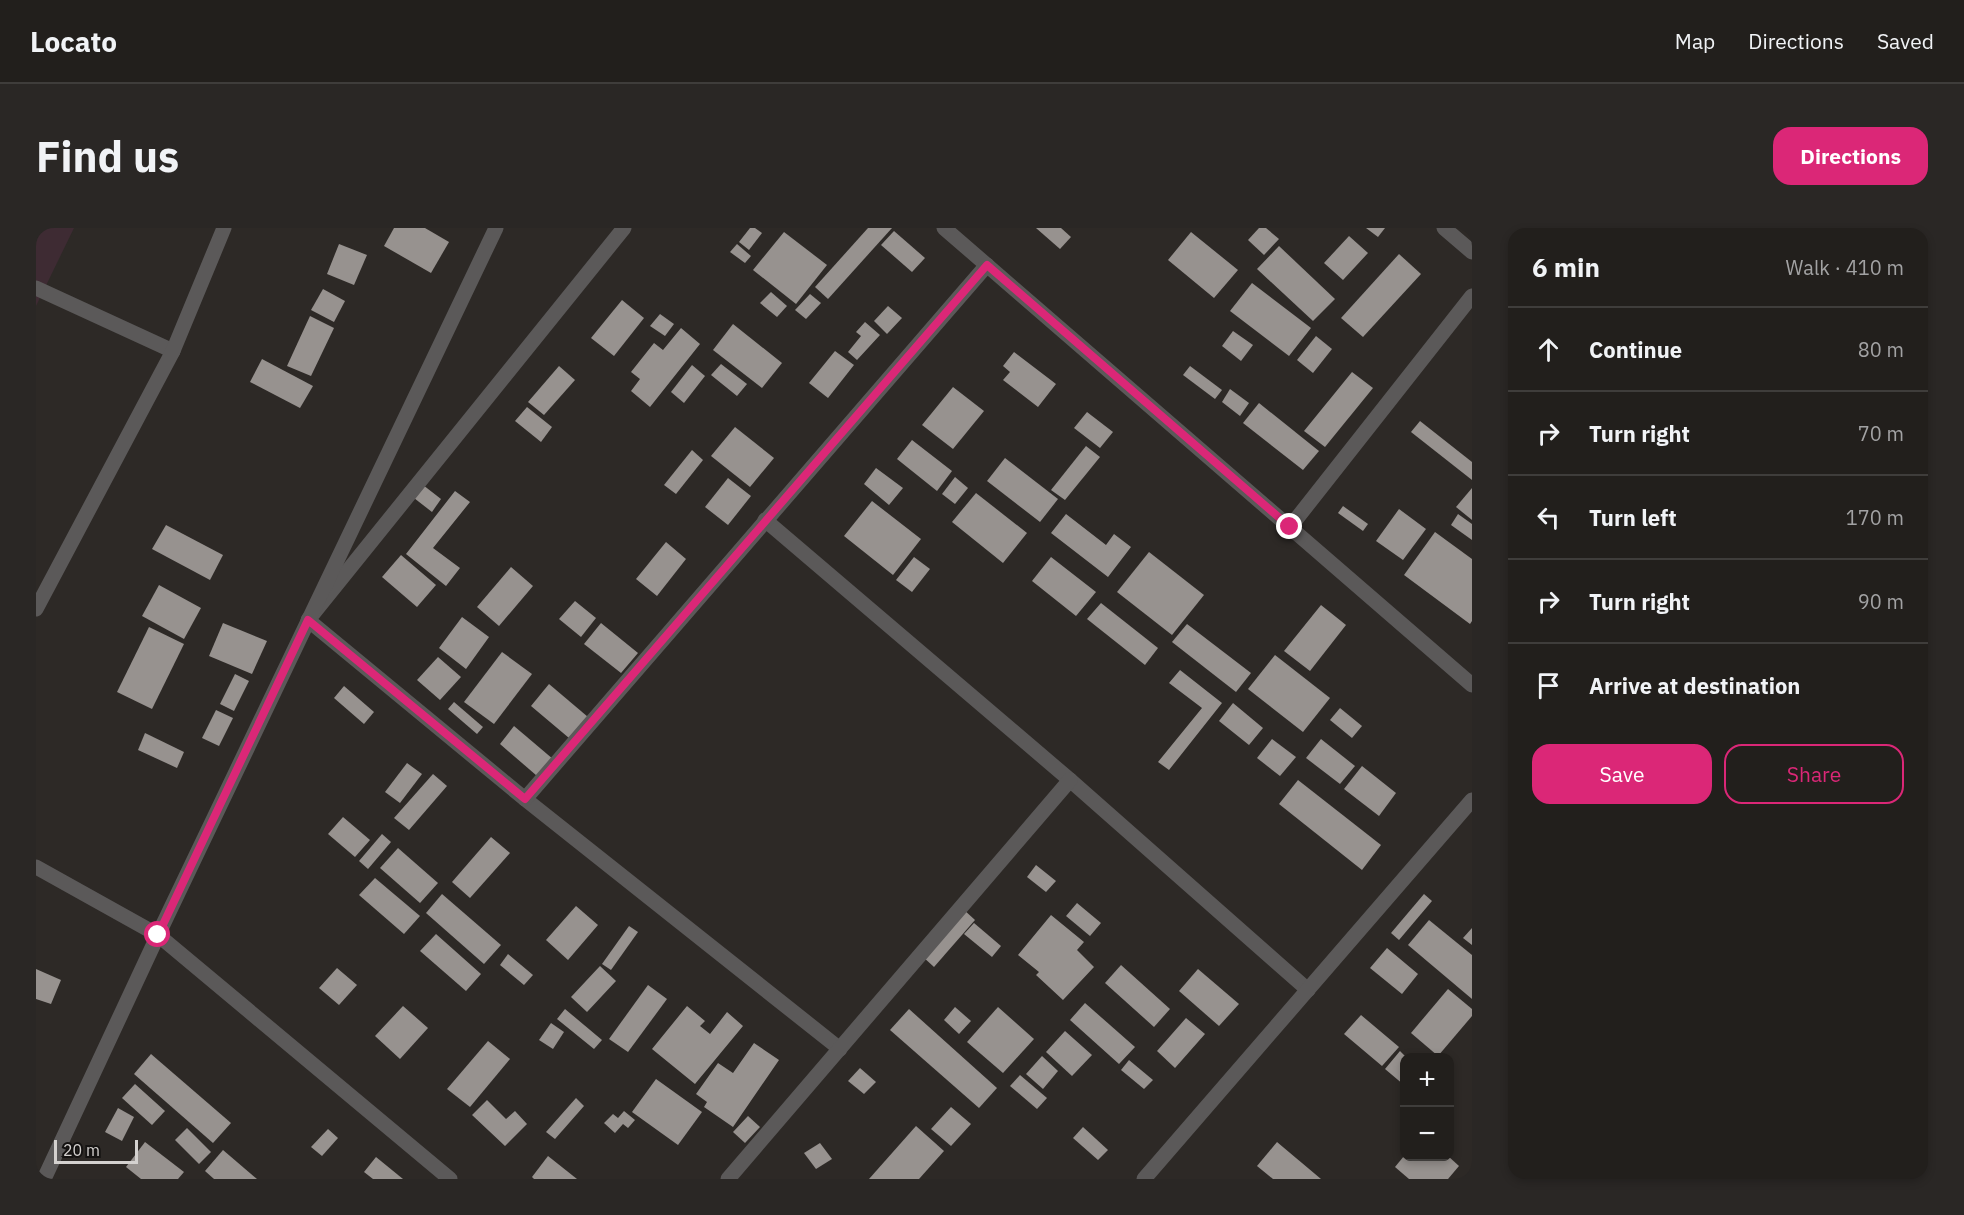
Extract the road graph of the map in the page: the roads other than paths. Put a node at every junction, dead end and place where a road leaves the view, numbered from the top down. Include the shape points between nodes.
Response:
1 (224, 228) edge
2 (496, 228) edge
3 (624, 228) edge
4 (945, 228) edge
5 (1444, 228) edge
6 (1472, 252) edge
7 (987, 265) junction
8 (36, 288) edge
9 (1472, 296) edge
10 (172, 351) junction
11 (765, 520) junction
12 (1290, 527) junction
13 (36, 609) edge
14 (308, 620) junction
15 (1472, 685) edge
16 (1070, 780) junction
17 (525, 799) junction
18 (1472, 800) edge
19 (36, 867) edge
20 (158, 935) junction
21 (1308, 990) junction
22 (840, 1049) junction
23 (44, 1179) edge
24 (450, 1179) edge
25 (728, 1179) edge
26 (1144, 1179) edge

1 - 10 street
2 - 14 street
3 - 14 street
4 - 7 street
5 - 6 street
7 - 11 street
7 - 12 street
8 - 10 street
9 - 12 street
10 - 13 street
11 - 16 street
11 - 17 street
12 - 15 street
14 - 17 street
14 - 20 street
16 - 21 street
16 - 22 street
17 - 22 street
18 - 21 street
19 - 20 street
20 - 23 street
20 - 24 street
21 - 26 street
22 - 25 street

